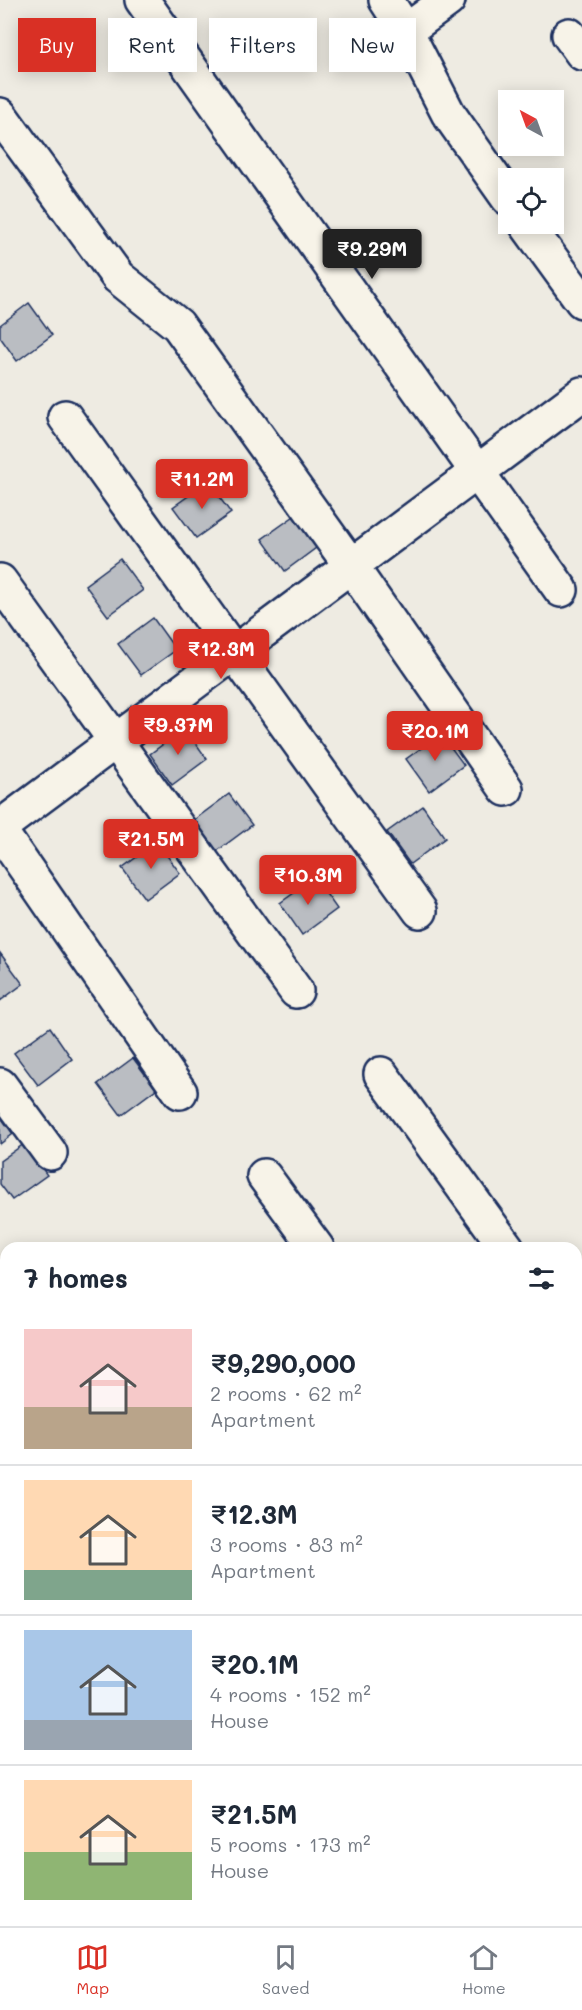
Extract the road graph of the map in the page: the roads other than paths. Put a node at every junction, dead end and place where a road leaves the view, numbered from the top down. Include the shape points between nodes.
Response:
1 (142, 0) edge
2 (386, 0) edge
3 (448, 0) edge
4 (398, 18) edge
5 (416, 24) edge
6 (416, 51) edge
7 (0, 115) edge
8 (498, 184) edge
9 (533, 234) edge
10 (582, 301) edge
11 (582, 394) edge
12 (64, 417) dead end
13 (477, 472) junction
14 (351, 566) junction
15 (0, 581) edge
16 (561, 590) dead end
17 (233, 654) junction
18 (117, 740) junction
19 (506, 789) dead end
20 (0, 829) edge
21 (420, 911) dead end
22 (296, 991) dead end
23 (381, 1074) dead end
24 (0, 1085) edge
25 (180, 1092) dead end
26 (50, 1153) dead end
27 (264, 1176) dead end
28 (313, 1242) edge
29 (503, 1242) edge

1 - 13 street
2 - 4 street
3 - 5 street
6 - 8 street via 448,113
7 - 14 street via 118,277 178,325
9 - 10 street
11 - 13 street
12 - 17 street
13 - 14 street
13 - 16 street
14 - 17 street
14 - 19 street
15 - 18 street
17 - 18 street
17 - 21 street
18 - 20 street
18 - 22 street
20 - 25 street
23 - 29 street
24 - 26 street
27 - 28 street

